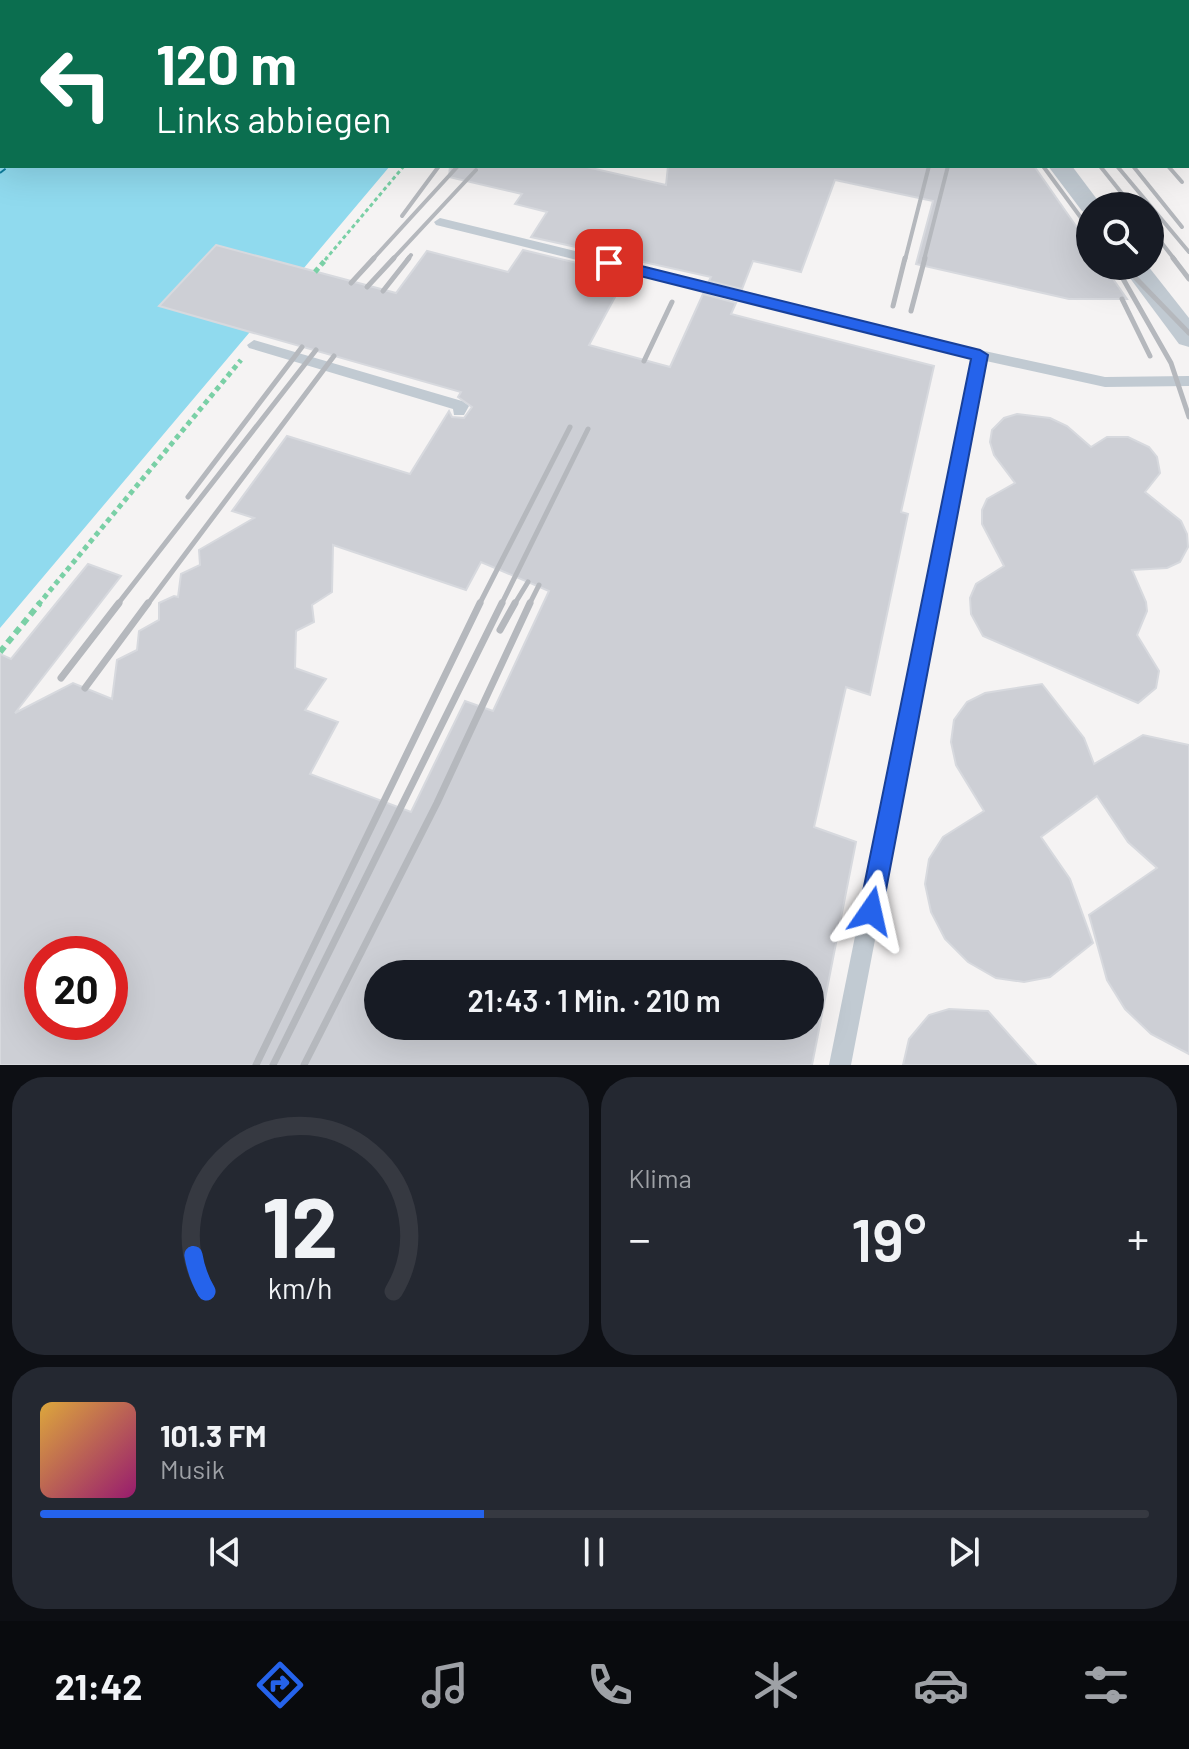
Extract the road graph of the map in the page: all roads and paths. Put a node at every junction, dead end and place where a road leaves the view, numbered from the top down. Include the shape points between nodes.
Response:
1 (402, 168) edge
2 (1062, 168) edge
3 (1080, 192) edge
4 (440, 222) dead end
5 (315, 272) dead end
6 (1145, 280) edge
7 (1189, 336) edge
8 (254, 345) joint
9 (980, 355) junction
10 (1189, 381) edge
11 (459, 411) dead end
12 (0, 652) edge
13 (840, 1065) edge

1 - 5 path
2 - 3 street
4 - 9 lane
6 - 7 street
8 - 11 lane via 462,406
8 - 12 path
9 - 10 lane via 1105,382
9 - 13 lane

